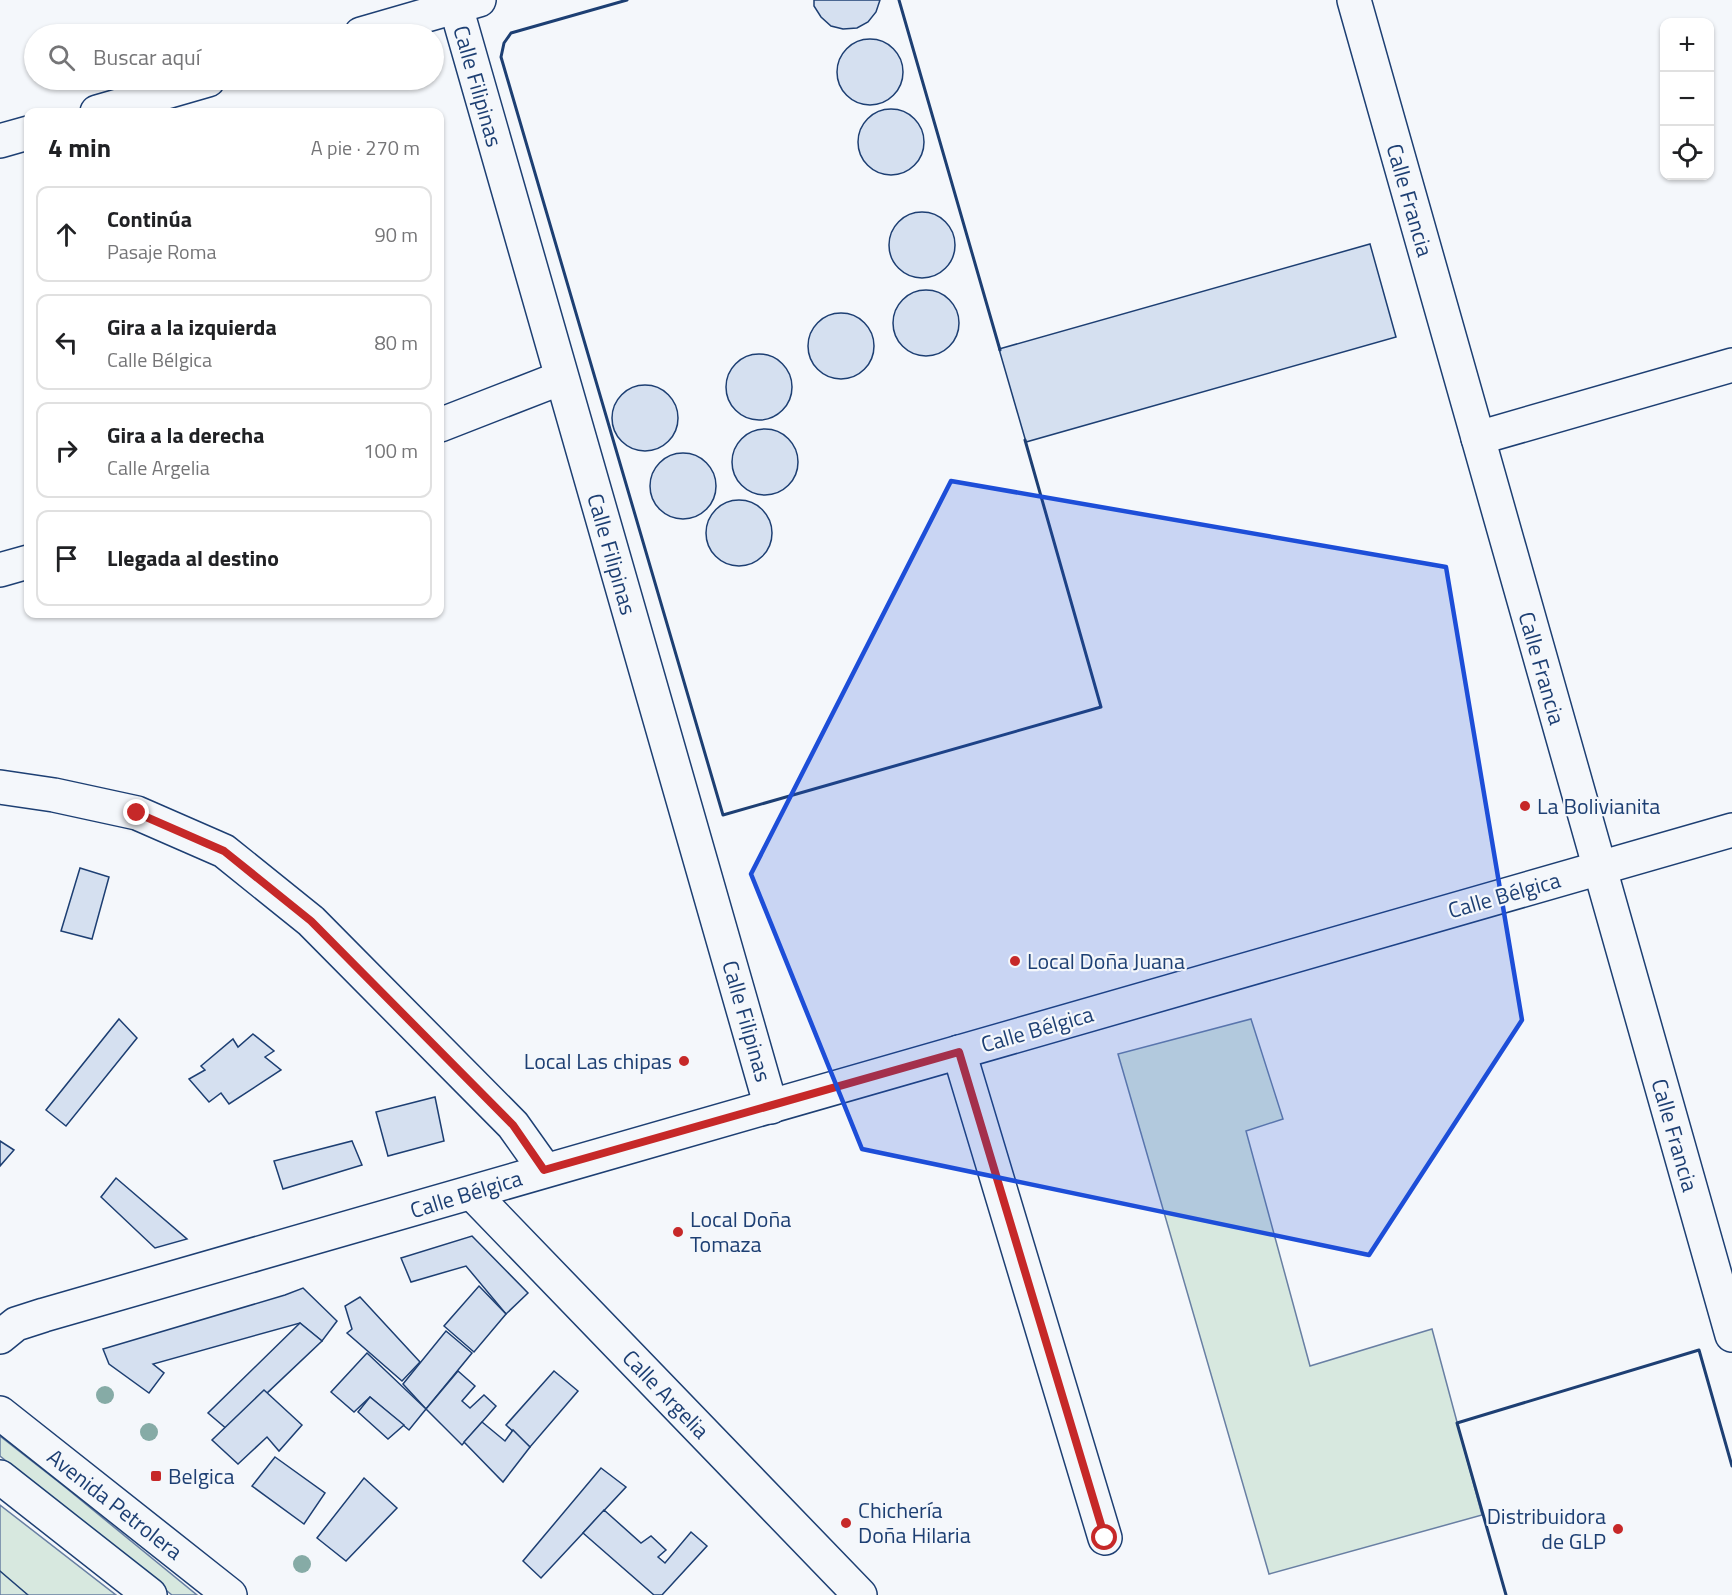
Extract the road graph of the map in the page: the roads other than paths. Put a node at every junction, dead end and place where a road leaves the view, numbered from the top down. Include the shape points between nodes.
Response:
1 (1354, 0) edge
2 (463, 2) edge
3 (393, 24) edge
4 (173, 90) edge
5 (111, 108) edge
6 (24, 134) edge
7 (0, 141) edge
8 (1732, 365) edge
9 (561, 378) junction
10 (444, 424) edge
11 (1478, 438) junction
12 (24, 563) edge
13 (0, 570) edge
14 (0, 787) edge
15 (1732, 830) edge
16 (1598, 868) junction
17 (959, 1052) junction
18 (771, 1107) junction
19 (544, 1170) junction
20 (472, 1193) junction
21 (5, 1325) edge
22 (1732, 1335) edge
23 (0, 1413) edge
24 (0, 1477) edge
25 (1105, 1538) dead end
26 (150, 1595) edge
27 (230, 1595) edge
28 (860, 1595) edge

1 - 11 main road, Calle Francia
2 - 3 main road
2 - 9 main road, Calle Filipinas
4 - 5 main road
6 - 7 main road
8 - 11 main road
9 - 10 main road
9 - 18 main road, Calle Filipinas
11 - 16 main road, Calle Francia
12 - 13 main road
14 - 19 main road via 137,813 224,851 311,921 513,1125
15 - 16 main road, Calle Bélgica
16 - 17 main road, Calle Bélgica
16 - 22 main road, Calle Francia
17 - 18 main road, Calle Bélgica
17 - 25 main road
18 - 19 main road, Calle Bélgica
19 - 20 main road, Calle Bélgica
20 - 21 main road, Calle Bélgica
20 - 28 main road, Calle Argelia
23 - 27 main road, Avenida Petrolera
24 - 26 main road

